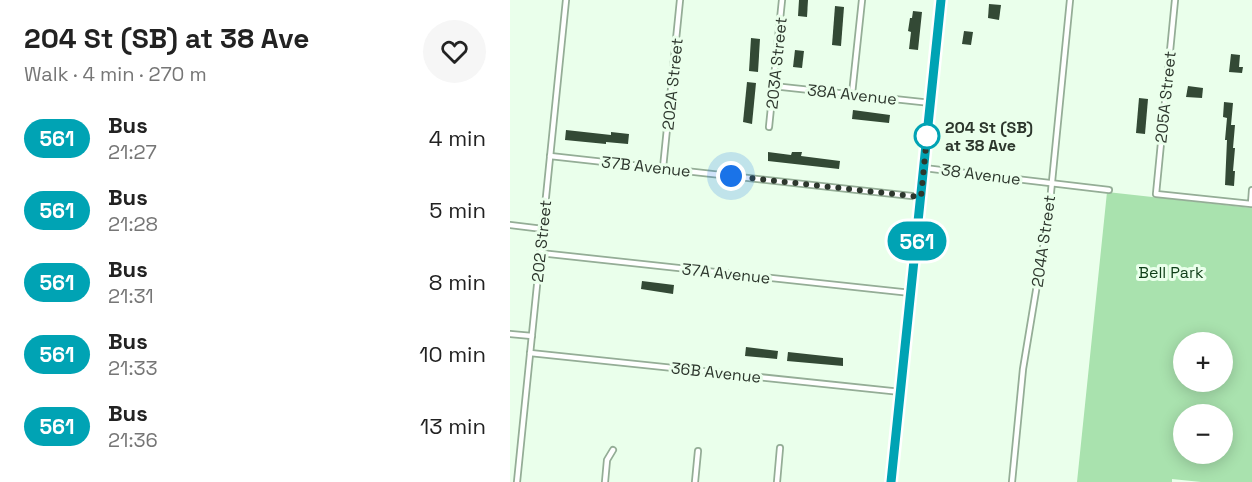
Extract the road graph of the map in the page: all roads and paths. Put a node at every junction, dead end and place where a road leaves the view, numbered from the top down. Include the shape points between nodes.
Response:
1 (566, 0) edge
2 (680, 0) edge
3 (782, 0) edge
4 (862, 0) edge
5 (941, 0) edge
6 (1070, 0) edge
7 (1175, 0) edge
8 (773, 86) junction
9 (852, 94) junction
10 (931, 103) junction
11 (769, 127) dead end
12 (550, 156) junction
13 (663, 168) junction
14 (924, 168) junction
15 (1051, 183) junction
16 (1109, 190) dead end
17 (1252, 190) edge
18 (921, 197) junction
19 (1251, 204) edge
20 (510, 225) edge
21 (543, 229) junction
22 (540, 253) junction
23 (911, 292) junction
24 (510, 333) edge
25 (532, 336) junction
26 (530, 353) junction
27 (901, 392) junction
28 (780, 448) dead end
29 (613, 450) dead end
30 (698, 451) dead end
31 (517, 482) edge
32 (605, 482) edge
33 (695, 482) edge
34 (777, 482) edge
35 (891, 482) edge
36 (1012, 482) edge

1 - 12 street, 202 Street
2 - 13 street, 202A Street
3 - 8 street, 203A Street
4 - 9 street
5 - 10 street
6 - 15 street, 204A Street
7 - 19 street, 205A Street via 1156,194
8 - 9 street, 38A Avenue
8 - 11 street, 203A Street
9 - 10 street, 38A Avenue
10 - 14 street
12 - 13 street, 37B Avenue
12 - 21 street, 202 Street
13 - 18 street, 37B Avenue
14 - 15 street, 38 Avenue
14 - 18 street
15 - 16 street, 38 Avenue
15 - 36 street, 204A Street via 1023,369
17 - 19 street
18 - 23 street
20 - 21 street
21 - 22 street, 202 Street
22 - 23 street, 37A Avenue
22 - 25 street, 202 Street
23 - 27 street
24 - 25 street
25 - 26 street, 202 Street
26 - 27 street, 36B Avenue
26 - 31 street, 202 Street
27 - 35 street
28 - 34 street
29 - 32 street via 607,460
30 - 33 street

